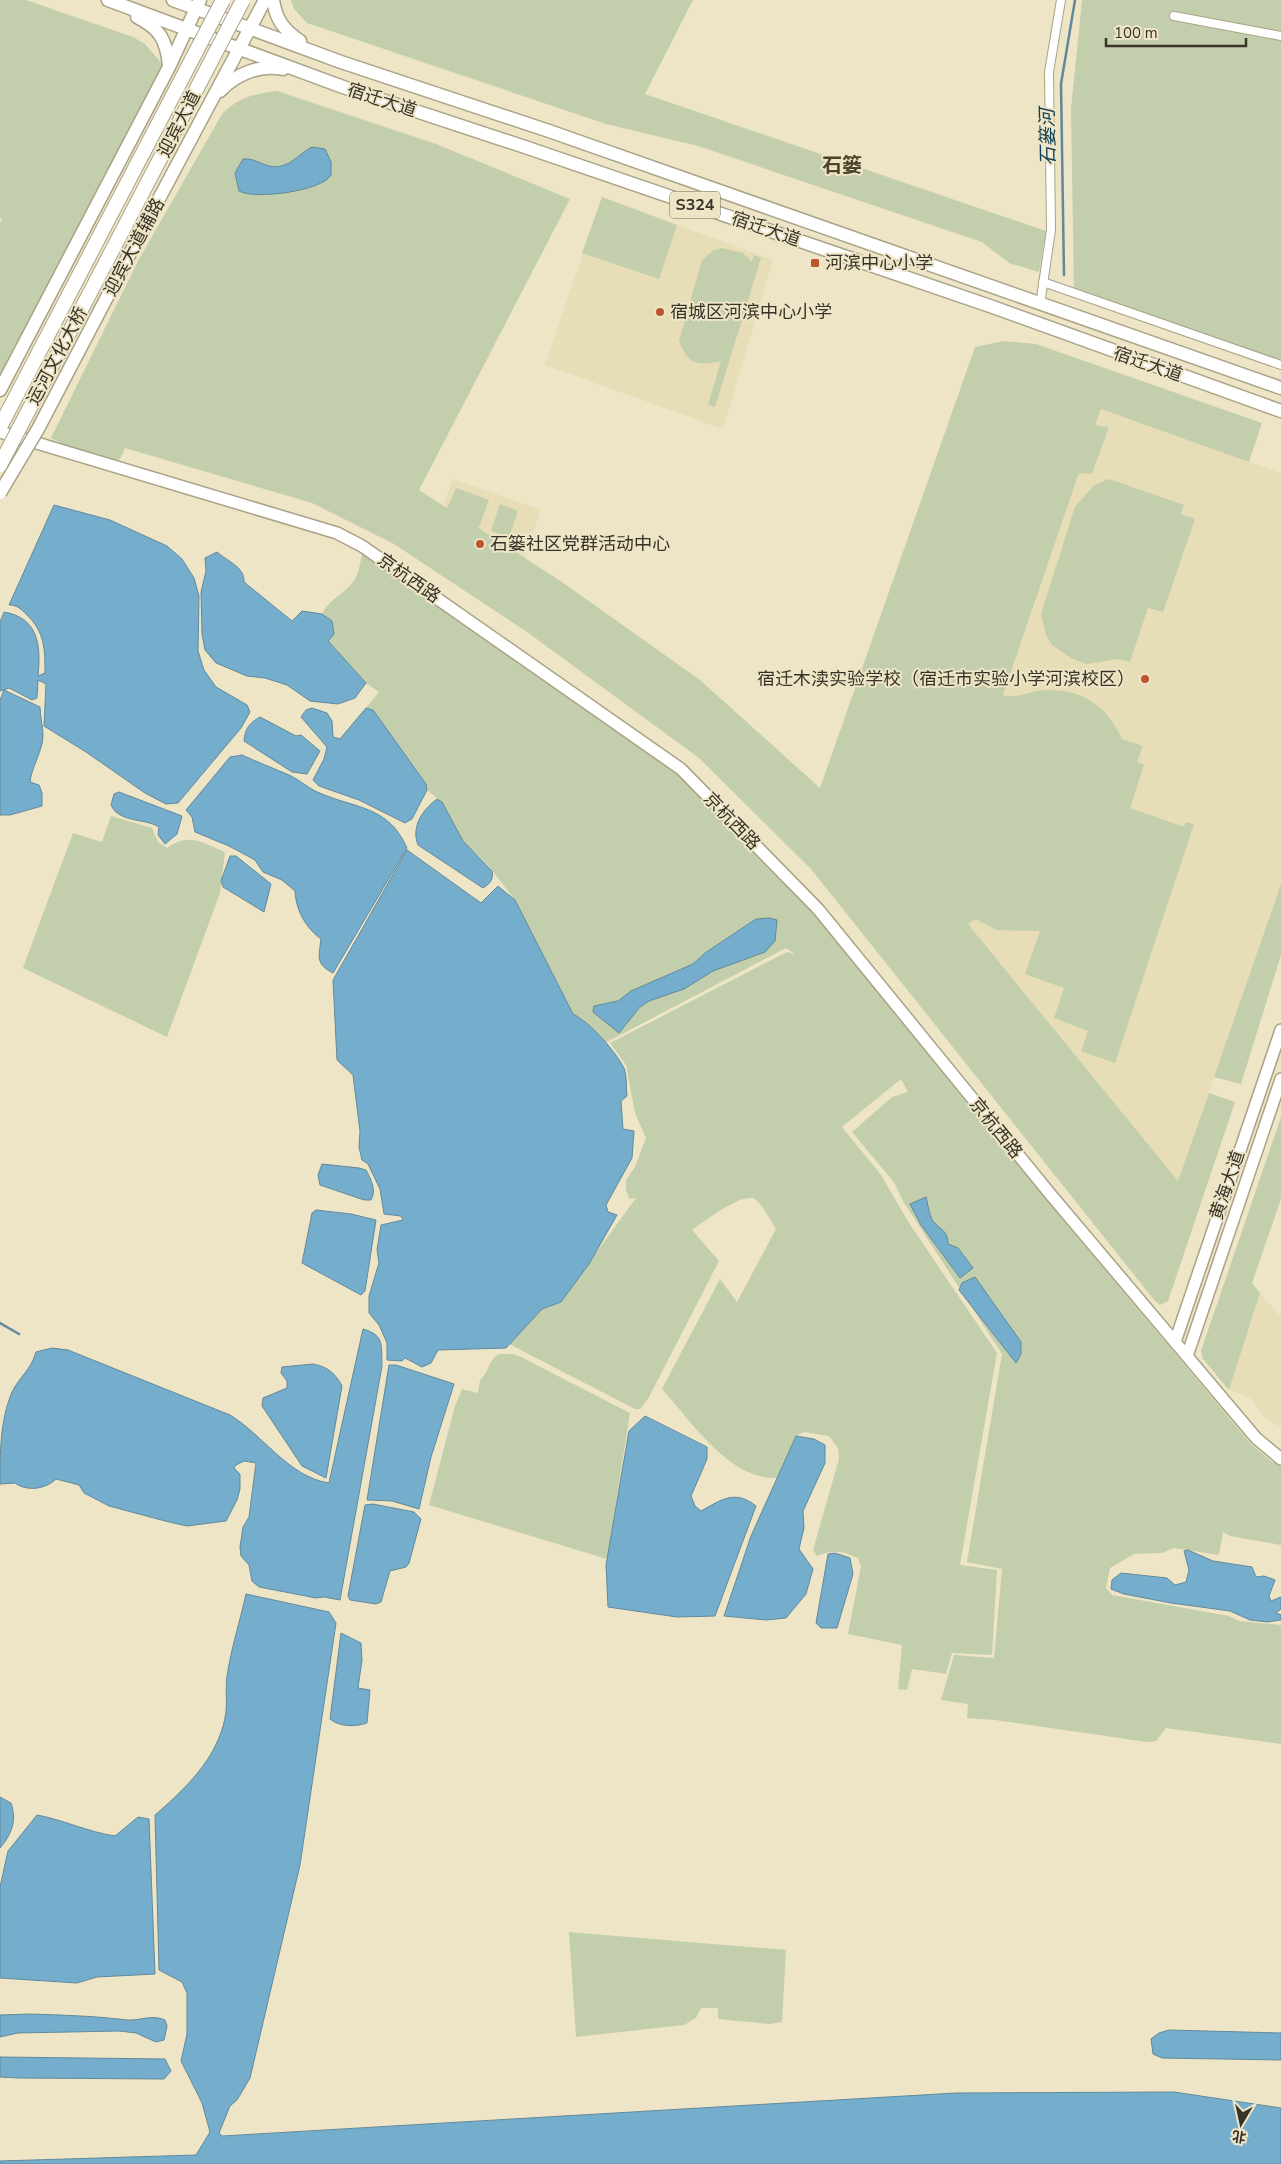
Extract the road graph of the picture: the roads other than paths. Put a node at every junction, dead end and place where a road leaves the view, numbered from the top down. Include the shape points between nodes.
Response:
1 (107, 0) edge
2 (173, 0) edge
3 (223, 0) edge
4 (243, 0) edge
5 (265, 0) edge
6 (273, 0) edge
7 (1061, 0) edge
8 (198, 4) edge
9 (1174, 16) dead end
10 (250, 28) junction
11 (187, 29) junction
12 (1281, 36) edge
13 (239, 48) junction
14 (324, 55) junction
15 (169, 66) junction
16 (309, 74) junction
17 (212, 100) junction
18 (98, 240) joint
19 (114, 247) joint
20 (1043, 282) junction
21 (1040, 304) junction
22 (1281, 365) edge
23 (1281, 388) edge
24 (0, 390) edge
25 (1281, 411) edge
26 (0, 427) edge
27 (0, 432) edge
28 (0, 465) edge
29 (0, 492) edge
30 (1281, 1030) edge
31 (1281, 1079) edge
32 (1175, 1342) junction
33 (1187, 1356) junction
34 (1281, 1459) edge

1 - 11 main road, 宿迁大道 / S324
1 - 15 main road via 149,23 160,33 167,46
2 - 8 main road, 宿迁大道 / S324
3 - 18 highway, 迎宾大道, bridge
4 - 19 highway, 迎宾大道, bridge
5 - 10 main road, 迎宾大道辅路
6 - 14 main road via 279,23 287,32
7 - 20 street via 1050,72 1051,230
8 - 10 main road, 宿迁大道 / S324
8 - 11 main road
9 - 12 street
10 - 13 main road, 迎宾大道辅路
10 - 14 main road, 宿迁大道 / S324
11 - 13 main road, 宿迁大道 / S324
11 - 15 main road
13 - 16 main road, 宿迁大道 / S324
13 - 17 main road, 迎宾大道辅路
14 - 21 main road, 宿迁大道 / S324
15 - 24 main road
16 - 17 main road via 278,68 249,71 235,77
16 - 25 main road, 宿迁大道 / S324 via 980,302
17 - 29 main road, 迎宾大道辅路, bridge via 38,429
18 - 26 highway, 运河文化大桥
19 - 28 highway, 运河文化大桥, bridge
20 - 21 street
20 - 22 street
21 - 23 main road, 宿迁大道 / S324
27 - 32 main road, 京杭西路 via 337,533 362,546 680,769 818,909
30 - 32 main road, 黄海大道
31 - 33 main road, 黄海大道
32 - 33 main road, 京杭西路
33 - 34 main road, 京杭西路 via 1256,1438

